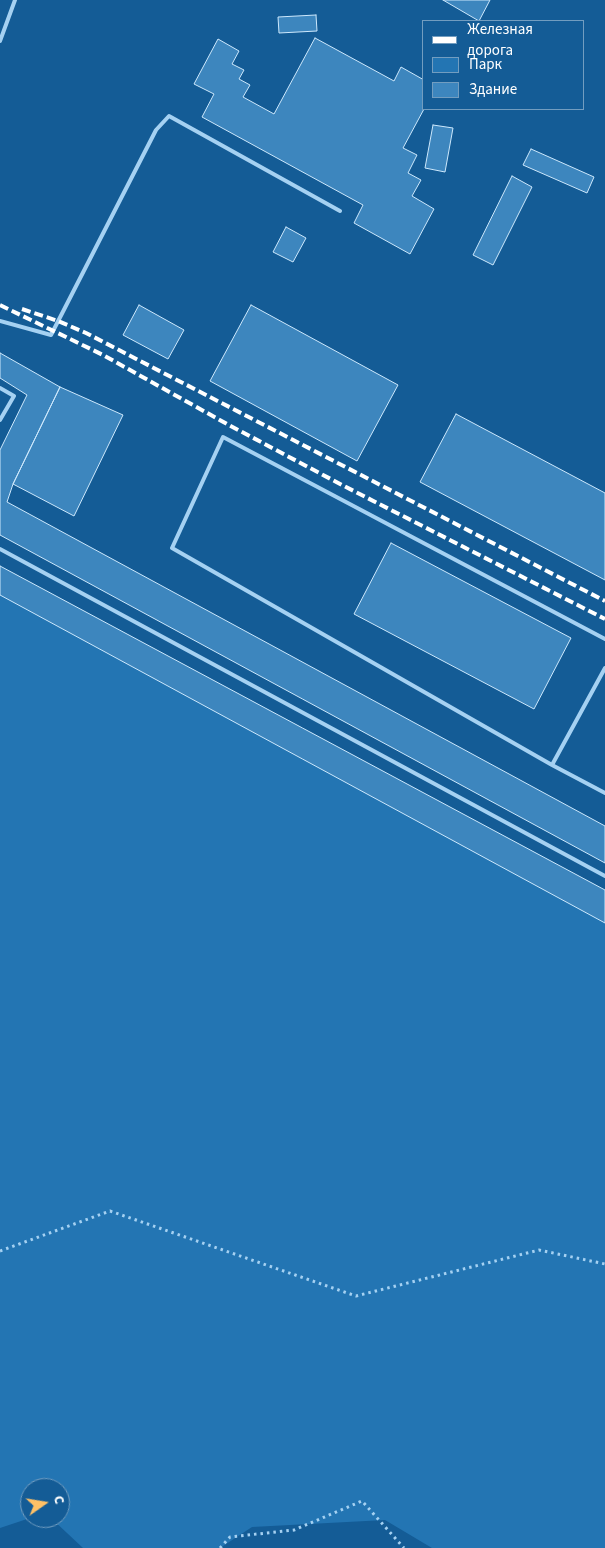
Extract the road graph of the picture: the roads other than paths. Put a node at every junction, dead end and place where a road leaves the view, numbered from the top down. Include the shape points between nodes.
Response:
1 (16, 0) edge
2 (0, 41) edge
3 (340, 211) dead end
4 (0, 321) edge
5 (0, 388) edge
6 (0, 420) edge
7 (0, 549) edge
8 (605, 639) edge
9 (605, 668) edge
10 (552, 764) junction
11 (605, 793) edge
12 (605, 876) edge

1 - 2 lane
3 - 4 lane via 169,116 156,130 51,335
5 - 6 lane via 14,396
7 - 12 lane
8 - 10 lane via 223,437 172,548
9 - 10 lane
10 - 11 lane

